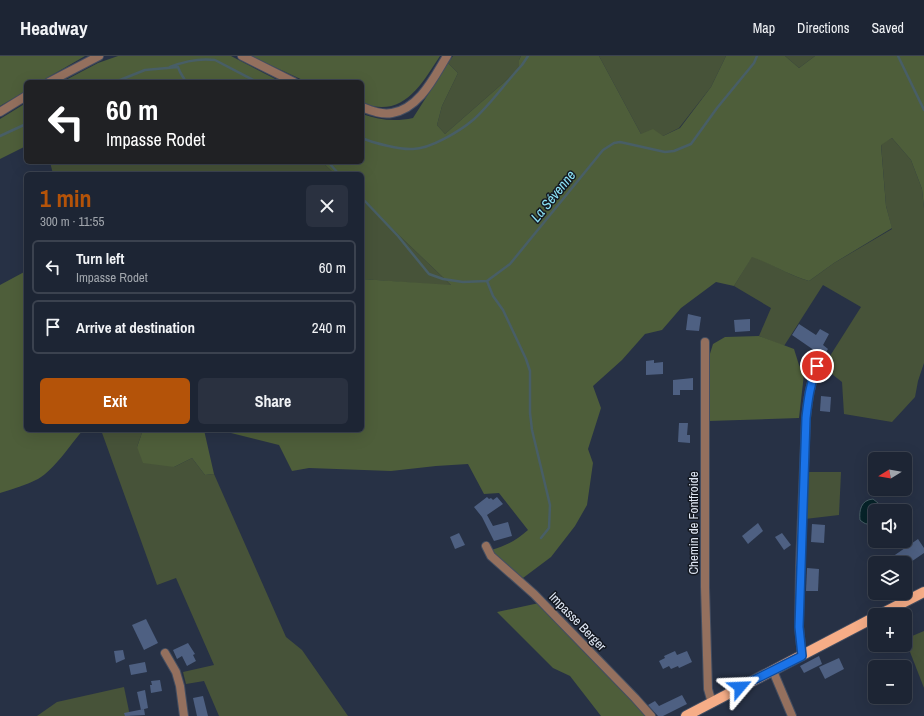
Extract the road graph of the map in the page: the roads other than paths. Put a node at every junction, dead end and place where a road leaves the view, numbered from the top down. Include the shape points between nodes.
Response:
1 (99, 56) edge
2 (242, 56) edge
3 (447, 56) edge
4 (53, 80) edge
5 (290, 80) edge
6 (24, 97) edge
7 (364, 108) edge
8 (0, 112) edge
9 (706, 342) dead end
10 (817, 366) dead end
11 (486, 546) dead end
12 (924, 592) edge
13 (893, 608) edge
14 (868, 621) edge
15 (165, 653) dead end
16 (802, 656) junction
17 (773, 671) junction
18 (712, 703) junction
19 (184, 716) edge
20 (651, 716) edge
21 (686, 716) edge
22 (792, 716) edge

1 - 4 street
2 - 5 street
3 - 7 street via 423,93 410,106 392,113
6 - 8 street
9 - 18 street, Chemin de Fontfroide via 705,587 708,685
10 - 16 street via 811,380 806,418 799,627
11 - 20 street, Impasse Berger via 491,556 539,598
12 - 13 main road
14 - 16 main road
15 - 19 street via 176,672
16 - 17 main road
17 - 18 main road
17 - 22 street
18 - 21 main road

